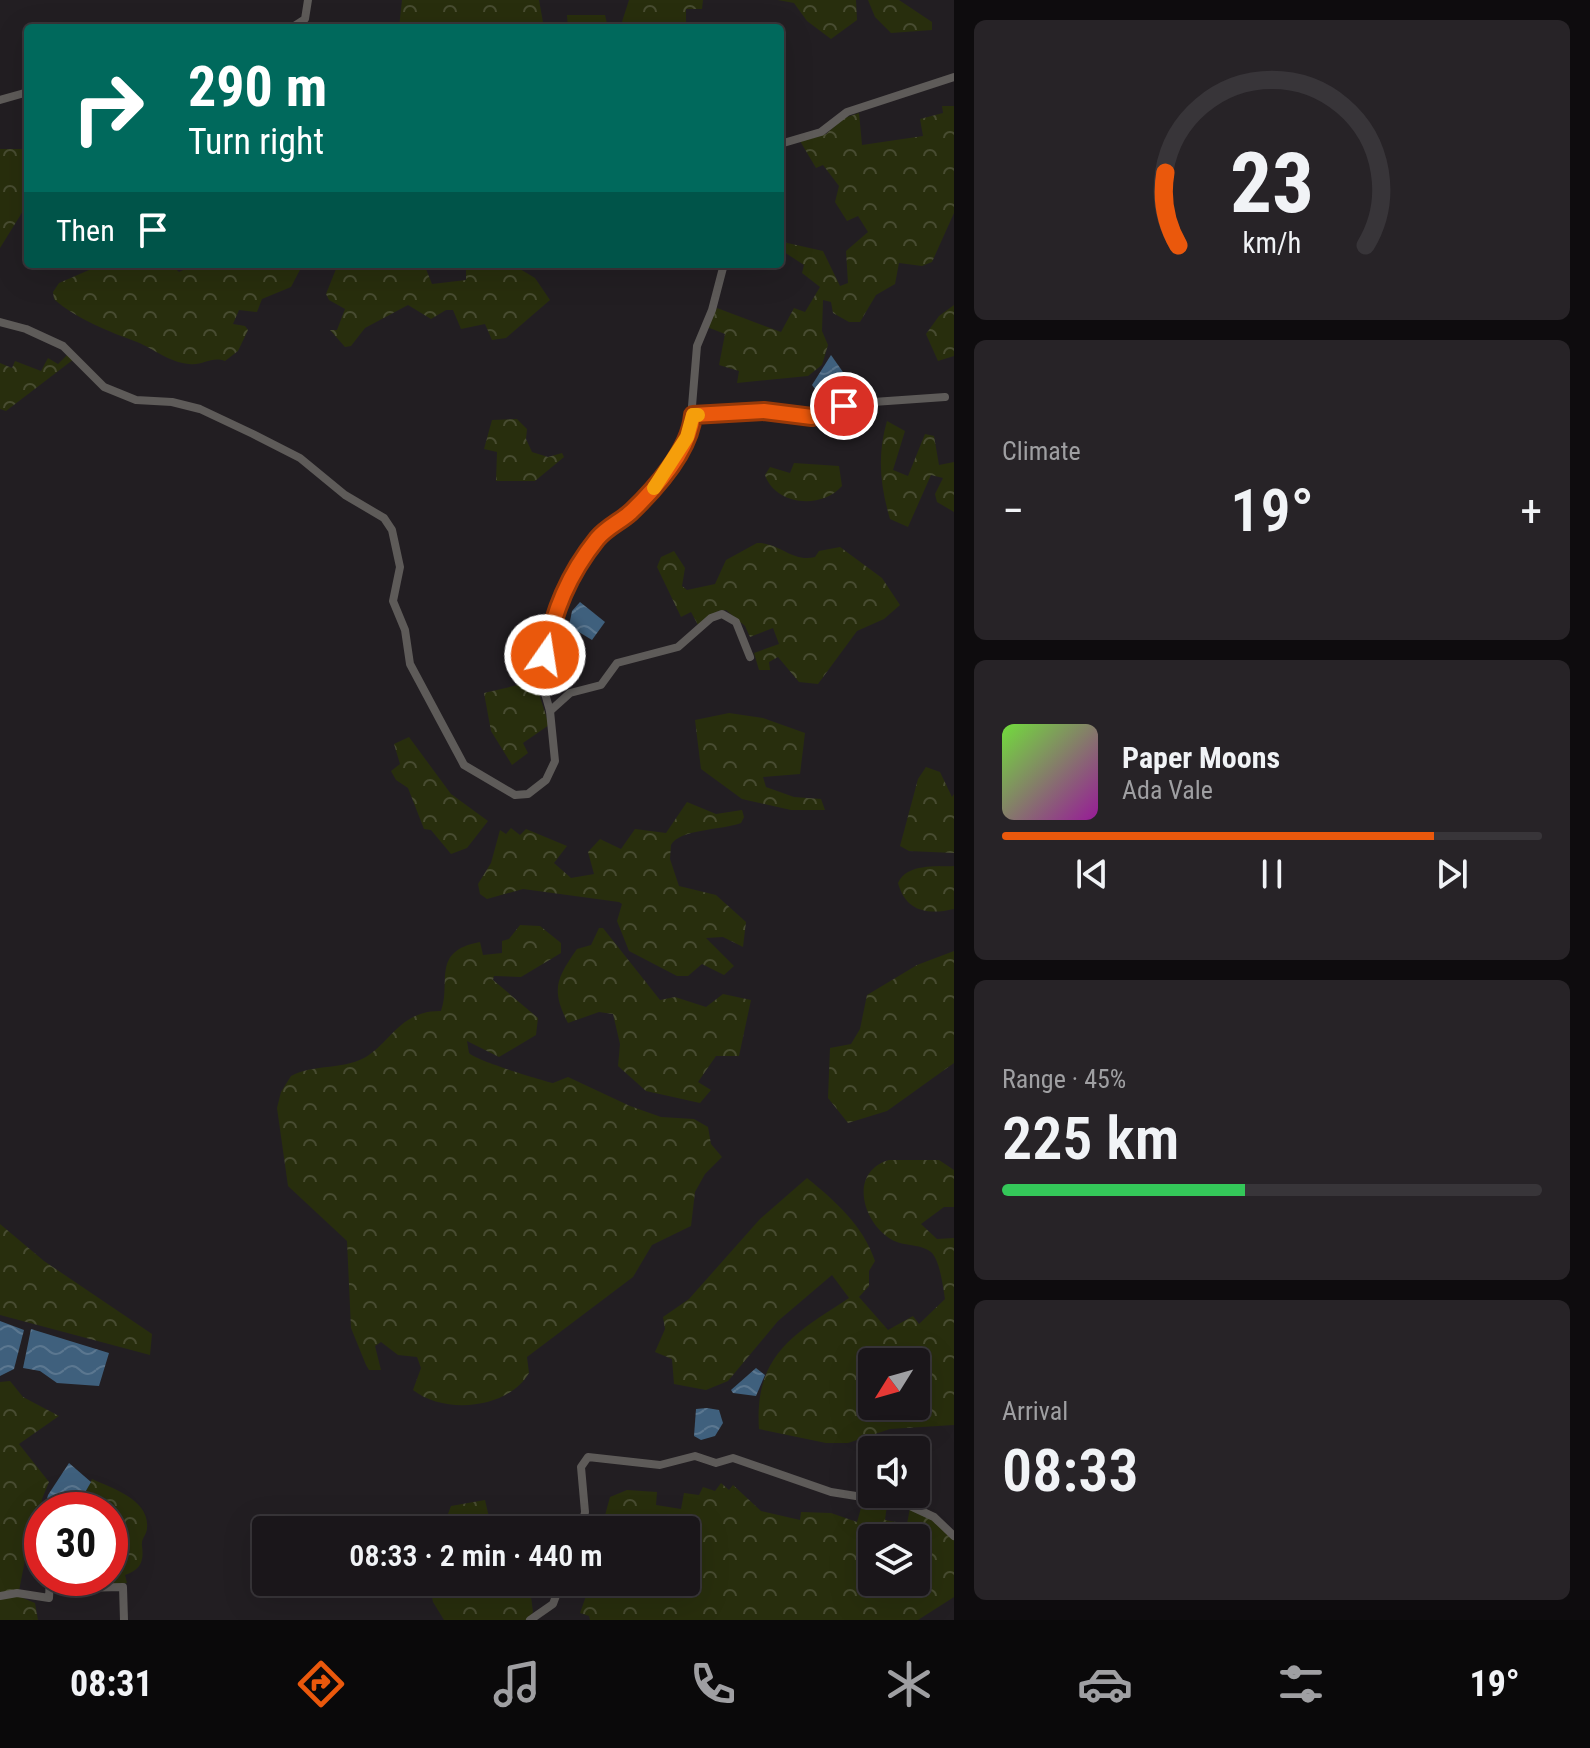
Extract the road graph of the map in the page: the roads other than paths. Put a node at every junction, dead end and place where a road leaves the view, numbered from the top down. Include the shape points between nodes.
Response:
1 (308, 0) edge
2 (297, 24) edge
3 (954, 77) edge
4 (24, 93) edge
5 (0, 100) edge
6 (784, 143) edge
7 (723, 268) edge
8 (0, 322) edge
9 (945, 397) dead end
10 (693, 415) junction
11 (750, 657) dead end
12 (550, 711) junction
13 (584, 1516) edge
14 (954, 1536) edge
15 (24, 1594) edge
16 (0, 1596) edge
17 (123, 1596) edge
18 (556, 1596) edge
19 (124, 1620) edge
20 (530, 1620) edge

1 - 2 street via 305,19
3 - 6 street via 847,112 821,132
4 - 5 street
7 - 10 street via 697,346
8 - 12 street via 63,346 104,387 138,401 200,409 253,434 300,458 384,518 400,567 393,601 405,630 410,664 460,759 477,776 515,795 528,794 546,780 555,761
9 - 10 street via 859,403 812,417 764,411
10 - 12 street via 687,437 657,485 599,537 567,581 540,676
11 - 12 street via 736,622 722,614 678,647 617,663 601,685 570,693
13 - 14 street via 581,1467 588,1457 660,1465 698,1456 716,1463 733,1458 831,1492 906,1504 934,1517
15 - 16 street
17 - 19 street
18 - 20 street

